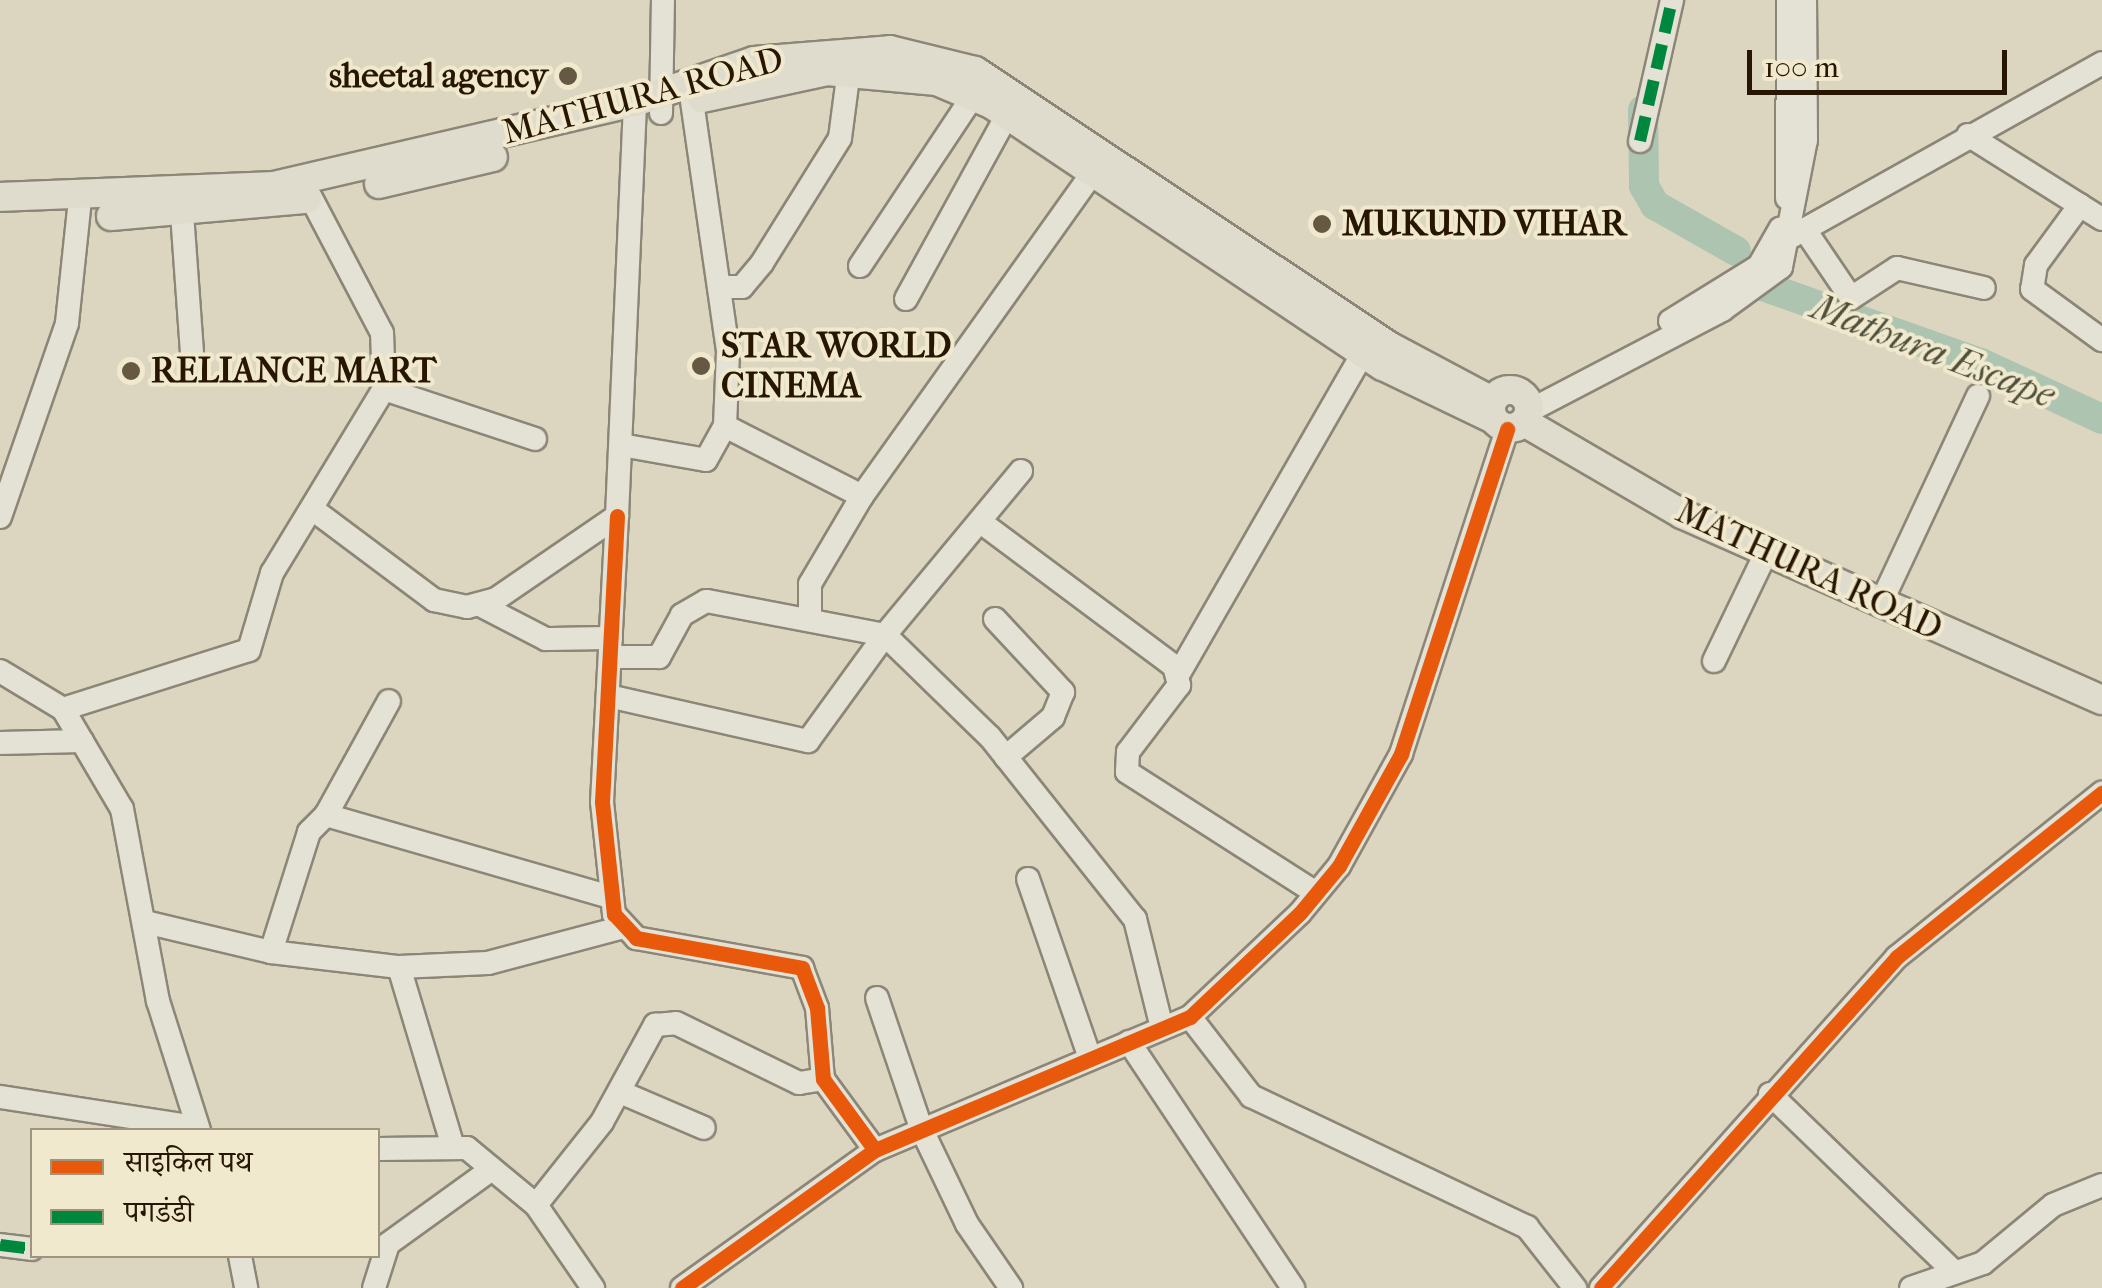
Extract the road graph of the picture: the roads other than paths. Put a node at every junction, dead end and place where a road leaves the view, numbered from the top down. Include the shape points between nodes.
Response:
1 (663, 0) edge
2 (1672, 0) edge
3 (1788, 0) edge
4 (1805, 0) edge
5 (2102, 63) edge
6 (850, 70) junction
7 (973, 96) junction
8 (692, 101) junction
9 (647, 107) junction
10 (1007, 115) junction
11 (1968, 135) junction
12 (1640, 141) dead end
13 (1092, 173) junction
14 (0, 197) edge
15 (311, 198) junction
16 (2080, 205) junction
17 (79, 208) junction
18 (182, 213) junction
19 (0, 215) edge
20 (2102, 219) edge
21 (1798, 234) junction
22 (860, 266) dead end
23 (1263, 276) junction
24 (719, 287) junction
25 (1984, 288) dead end
26 (906, 299) dead end
27 (2102, 340) edge
28 (192, 352) dead end
29 (1364, 354) junction
30 (384, 389) junction
31 (1978, 396) dead end
32 (1512, 413) junction
33 (725, 426) junction
34 (535, 439) dead end
35 (621, 445) junction
36 (1021, 471) dead end
37 (862, 496) junction
38 (315, 510) junction
39 (618, 516) junction
40 (0, 517) edge
41 (982, 523) junction
42 (1766, 553) junction
43 (480, 605) junction
44 (1880, 605) junction
45 (810, 619) junction
46 (996, 619) dead end
47 (886, 635) junction
48 (610, 648) junction
49 (1714, 661) dead end
50 (0, 671) edge
51 (1178, 674) junction
52 (608, 696) junction
53 (2102, 700) edge
54 (389, 701) dead end
55 (63, 709) junction
56 (82, 741) junction
57 (0, 743) edge
58 (1006, 757) junction
59 (2102, 793) edge
60 (326, 815) junction
61 (1028, 879) dead end
62 (1316, 893) junction
63 (611, 898) junction
64 (145, 922) junction
65 (620, 928) junction
66 (271, 952) junction
67 (398, 966) junction
68 (877, 998) dead end
69 (1190, 1017) junction
70 (1162, 1028) junction
71 (1129, 1042) junction
72 (1090, 1058) junction
73 (823, 1079) junction
74 (620, 1092) junction
75 (1770, 1094) junction
76 (0, 1097) edge
77 (192, 1128) edge
78 (198, 1128) edge
79 (704, 1128) dead end
80 (922, 1128) junction
81 (452, 1144) junction
82 (380, 1148) edge
83 (875, 1150) junction
84 (492, 1169) junction
85 (2102, 1185) edge
86 (536, 1205) junction
87 (0, 1244) edge
88 (30, 1249) edge
89 (240, 1258) edge
90 (1952, 1271) junction
91 (246, 1288) edge
92 (374, 1288) edge
93 (593, 1288) edge
94 (682, 1288) edge
95 (1011, 1288) edge
96 (1293, 1288) edge
97 (1575, 1288) edge
98 (1602, 1288) edge
99 (1911, 1288) edge

1 - 9 street
2 - 12 street
3 - 32 street via 1787,198 1776,248
4 - 21 street via 1806,140
5 - 11 street
6 - 7 main road, MATHURA ROAD via 937,81
6 - 8 main road, MATHURA ROAD
6 - 24 street via 840,138 762,263 742,287
7 - 10 main road, MATHURA ROAD
7 - 22 street
8 - 9 main road, MATHURA ROAD
8 - 24 street
9 - 15 main road
9 - 17 main road, MATHURA ROAD via 274,186
9 - 23 main road, MATHURA ROAD via 754,62 825,50 939,58 1030,103
9 - 35 street
10 - 13 main road, MATHURA ROAD
10 - 26 street
11 - 16 street
11 - 21 street
13 - 23 main road, MATHURA ROAD
13 - 37 street
14 - 17 main road, MATHURA ROAD
15 - 18 main road
15 - 30 street via 382,334
16 - 20 street
16 - 27 street via 2036,264 2032,289
17 - 18 main road
17 - 19 main road
17 - 40 street via 66,323
18 - 28 street
21 - 25 street via 1851,298 1897,268
21 - 32 street via 1781,267 1722,310
23 - 29 main road, MATHURA ROAD
23 - 32 main road, MATHURA ROAD
24 - 33 street
29 - 32 main road, MATHURA ROAD
29 - 51 street
30 - 34 street
30 - 38 street
31 - 44 street
32 - 42 main road, MATHURA ROAD
32 - 62 street via 1401,754
33 - 35 street via 706,460
33 - 37 street
35 - 39 street
36 - 41 street
37 - 45 street via 810,584
38 - 43 street via 434,600
38 - 55 street via 272,574 249,650
39 - 43 street
39 - 48 street
41 - 47 street
41 - 51 street
42 - 44 main road, MATHURA ROAD
42 - 49 street
43 - 48 street via 546,639
44 - 53 main road, MATHURA ROAD
45 - 47 street
45 - 48 street via 706,601 682,615 659,657
46 - 58 street via 1063,692 1053,717
47 - 52 street via 808,740
47 - 58 street
48 - 52 street
50 - 55 street
51 - 62 street via 1174,694 1128,752 1127,772
52 - 63 street via 602,802
54 - 60 street
55 - 56 street
56 - 57 street
56 - 64 street via 122,810
58 - 70 street via 1144,932 1148,996
59 - 75 street via 1935,920
60 - 63 street
60 - 66 street via 309,832
61 - 72 street
62 - 69 street
63 - 65 street
64 - 66 street
64 - 78 street
65 - 67 street via 488,963
65 - 73 street via 694,952 802,968 817,1008
66 - 67 street
67 - 81 street
68 - 80 street
69 - 70 street
69 - 97 street via 1251,1096 1527,1226
70 - 71 street
71 - 72 street
71 - 96 street
72 - 80 street
73 - 74 street via 785,1078 666,1022 647,1035
73 - 83 street
74 - 79 street
74 - 86 street
75 - 90 street
75 - 98 street
76 - 77 street
80 - 83 street
80 - 95 street via 967,1224
81 - 82 street
81 - 84 street
83 - 94 street
84 - 86 street
84 - 92 street via 388,1244
85 - 90 street via 2054,1204 1984,1263
86 - 93 street
87 - 88 street
89 - 91 street
90 - 99 street

